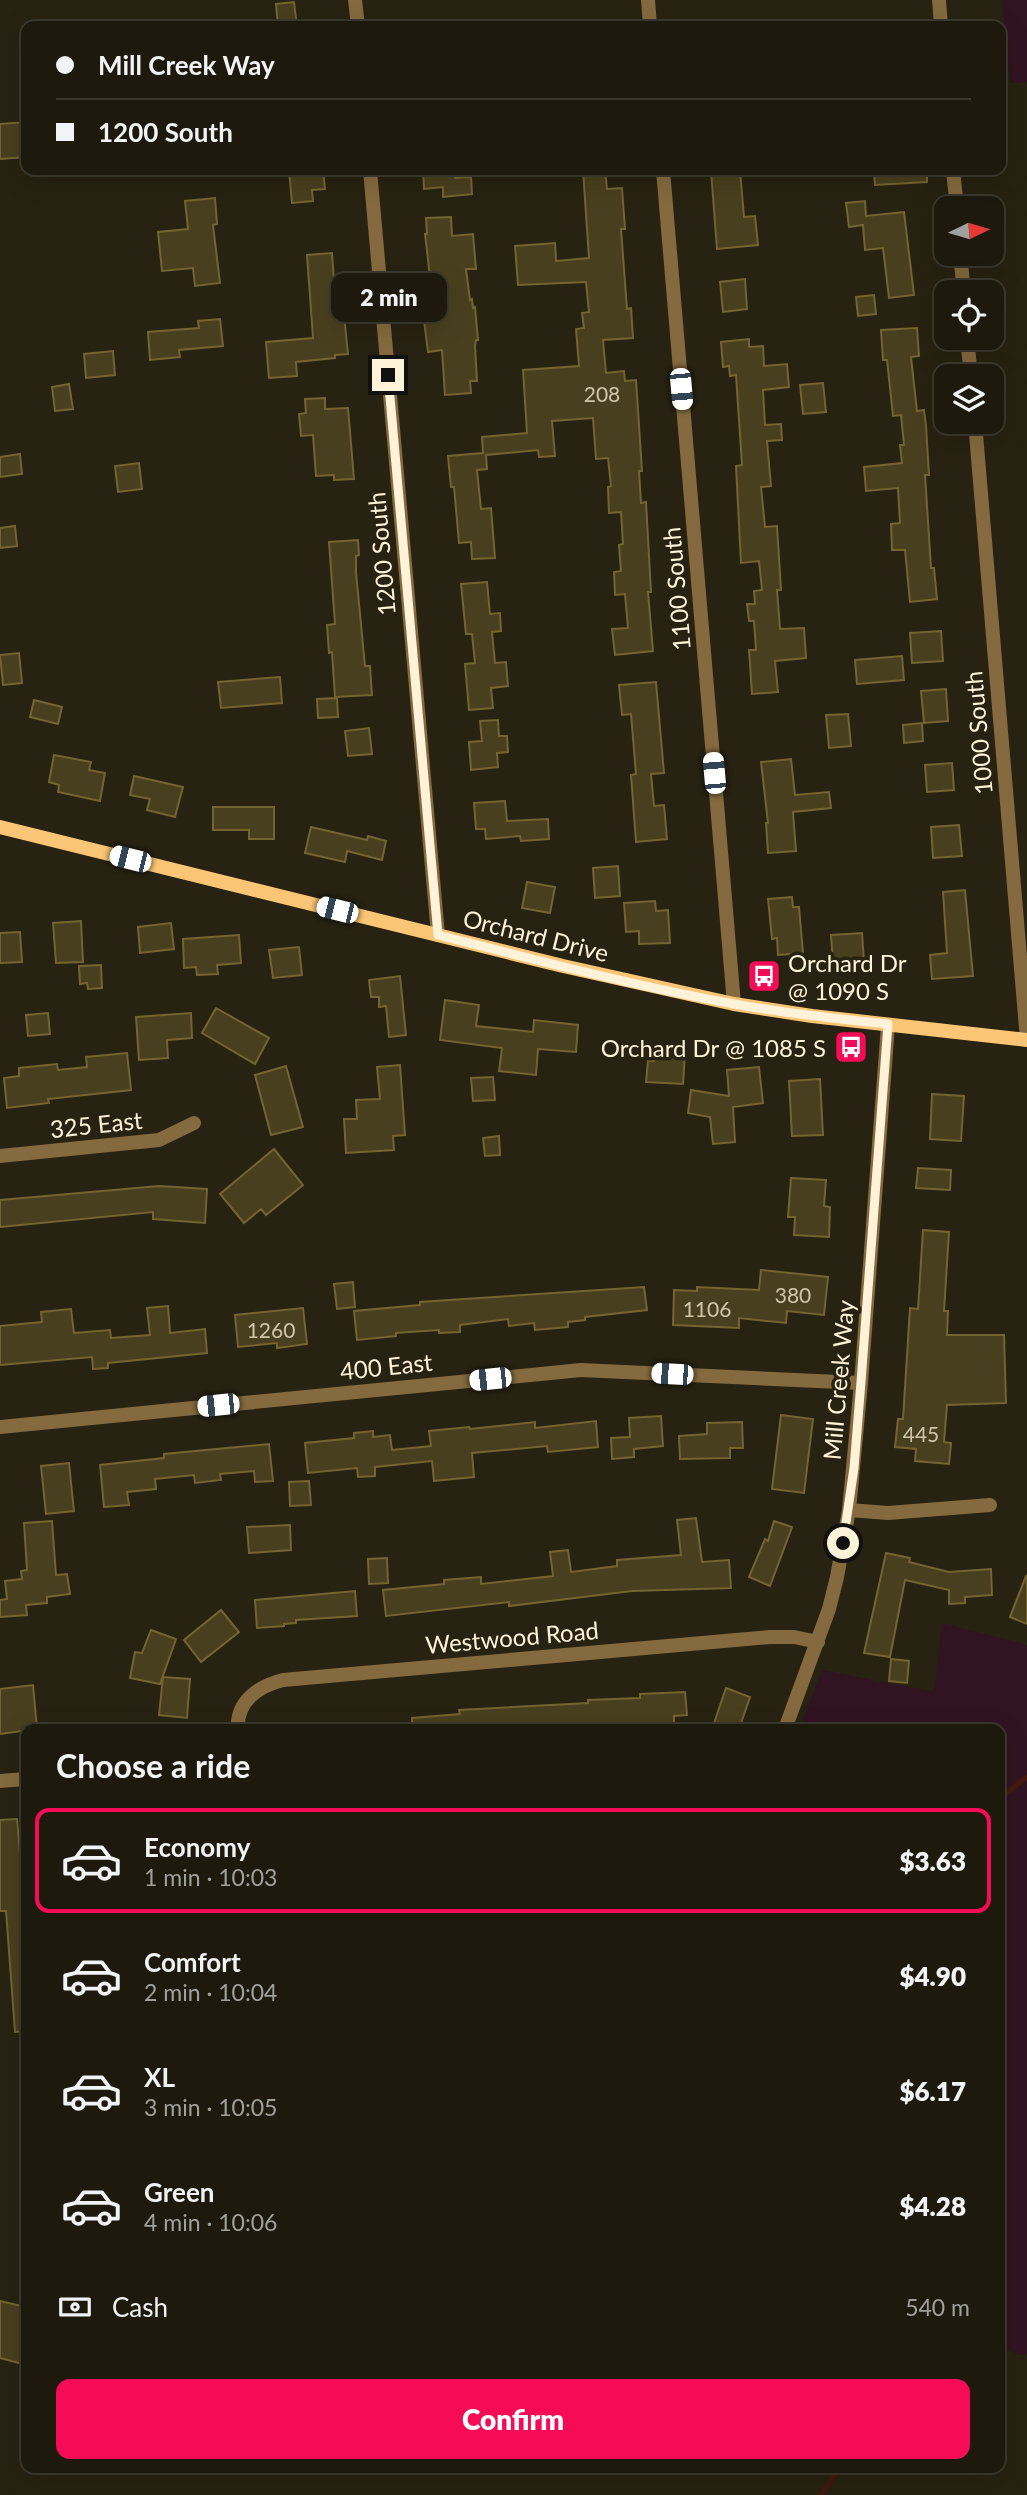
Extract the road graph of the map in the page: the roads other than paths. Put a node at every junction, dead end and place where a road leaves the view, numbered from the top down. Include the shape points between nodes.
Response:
1 (355, 0) edge
2 (648, 0) edge
3 (939, 0) edge
4 (357, 21) edge
5 (650, 21) edge
6 (941, 21) edge
7 (370, 175) edge
8 (663, 175) edge
9 (954, 175) edge
10 (956, 196) edge
11 (976, 434) edge
12 (0, 827) edge
13 (438, 935) junction
14 (734, 1004) junction
15 (888, 1024) junction
16 (1027, 1040) edge
17 (194, 1124) dead end
18 (0, 1156) edge
19 (861, 1382) junction
20 (0, 1427) edge
21 (990, 1505) dead end
22 (849, 1510) junction
23 (818, 1642) junction
24 (237, 1724) edge
25 (787, 1724) edge
26 (21, 1779) edge
27 (0, 1781) edge

1 - 4 street
2 - 5 street
3 - 6 street
7 - 13 street, 1200 South
8 - 14 street, 1100 South
9 - 10 street
11 - 16 street, 1000 South
12 - 13 main road, Orchard Drive
13 - 14 main road, Orchard Drive
14 - 15 main road, Orchard Drive
15 - 16 main road, Orchard Drive
15 - 19 street, Mill Creek Way
17 - 18 street, 325 East via 159,1140
19 - 20 street, 400 East via 581,1370
19 - 22 street, Mill Creek Way
21 - 22 street via 888,1513
22 - 23 street, Mill Creek Way via 838,1577
23 - 24 street, Westwood Road via 770,1637 282,1679 253,1692
23 - 25 street, Mill Creek Way
26 - 27 street

